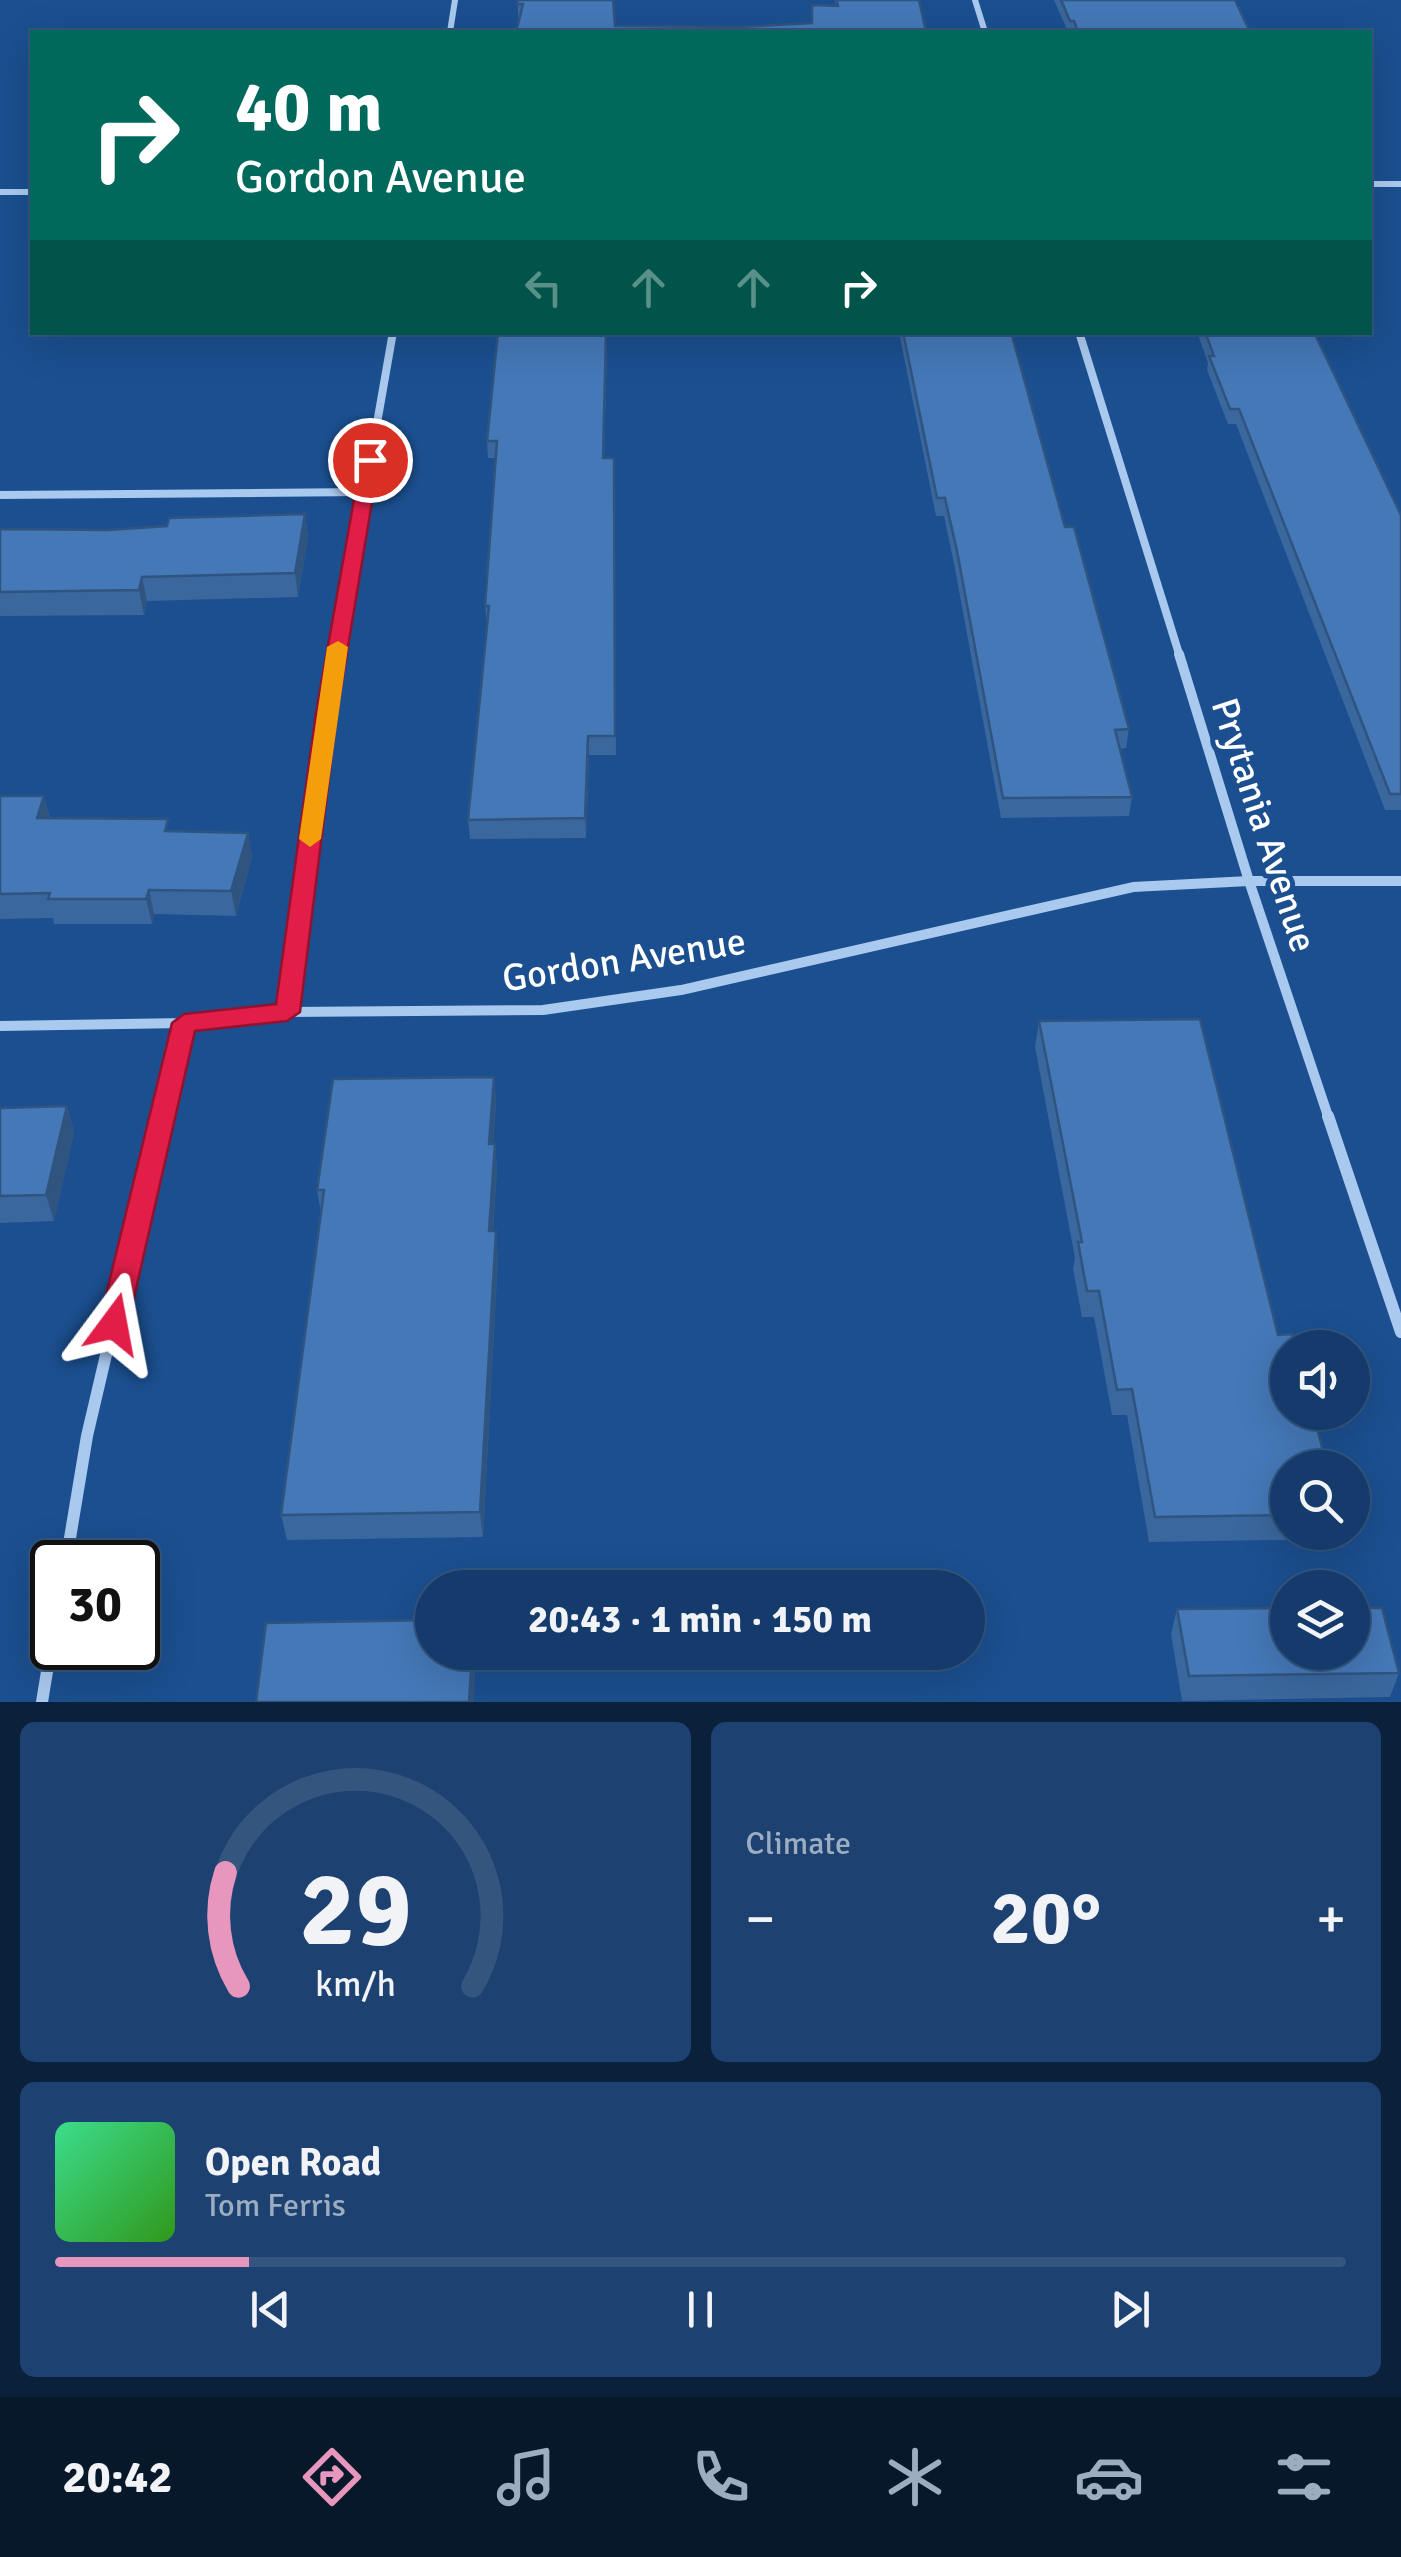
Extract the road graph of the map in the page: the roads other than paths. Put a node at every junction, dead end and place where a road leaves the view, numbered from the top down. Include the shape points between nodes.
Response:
1 (455, 0) edge
2 (975, 0) edge
3 (450, 30) edge
4 (984, 30) edge
5 (1372, 184) edge
6 (1401, 184) edge
7 (0, 192) edge
8 (30, 192) edge
9 (392, 335) edge
10 (1080, 335) edge
11 (364, 492) junction
12 (0, 494) edge
13 (1249, 881) junction
14 (1401, 881) edge
15 (287, 1012) junction
16 (184, 1023) junction
17 (0, 1026) edge
18 (1401, 1332) edge
19 (70, 1540) edge
20 (47, 1670) edge
21 (42, 1702) edge

1 - 3 street
2 - 4 street
5 - 6 street
7 - 8 street
9 - 11 street
10 - 13 street, Prytania Avenue
11 - 12 street
11 - 15 street via 326,713
13 - 14 street, Gordon Avenue
13 - 15 street, Gordon Avenue via 1133,887 681,990 543,1010
13 - 18 street, Prytania Avenue
15 - 16 street, Gordon Avenue
16 - 17 street, Gordon Avenue
16 - 19 street via 87,1436
20 - 21 street

